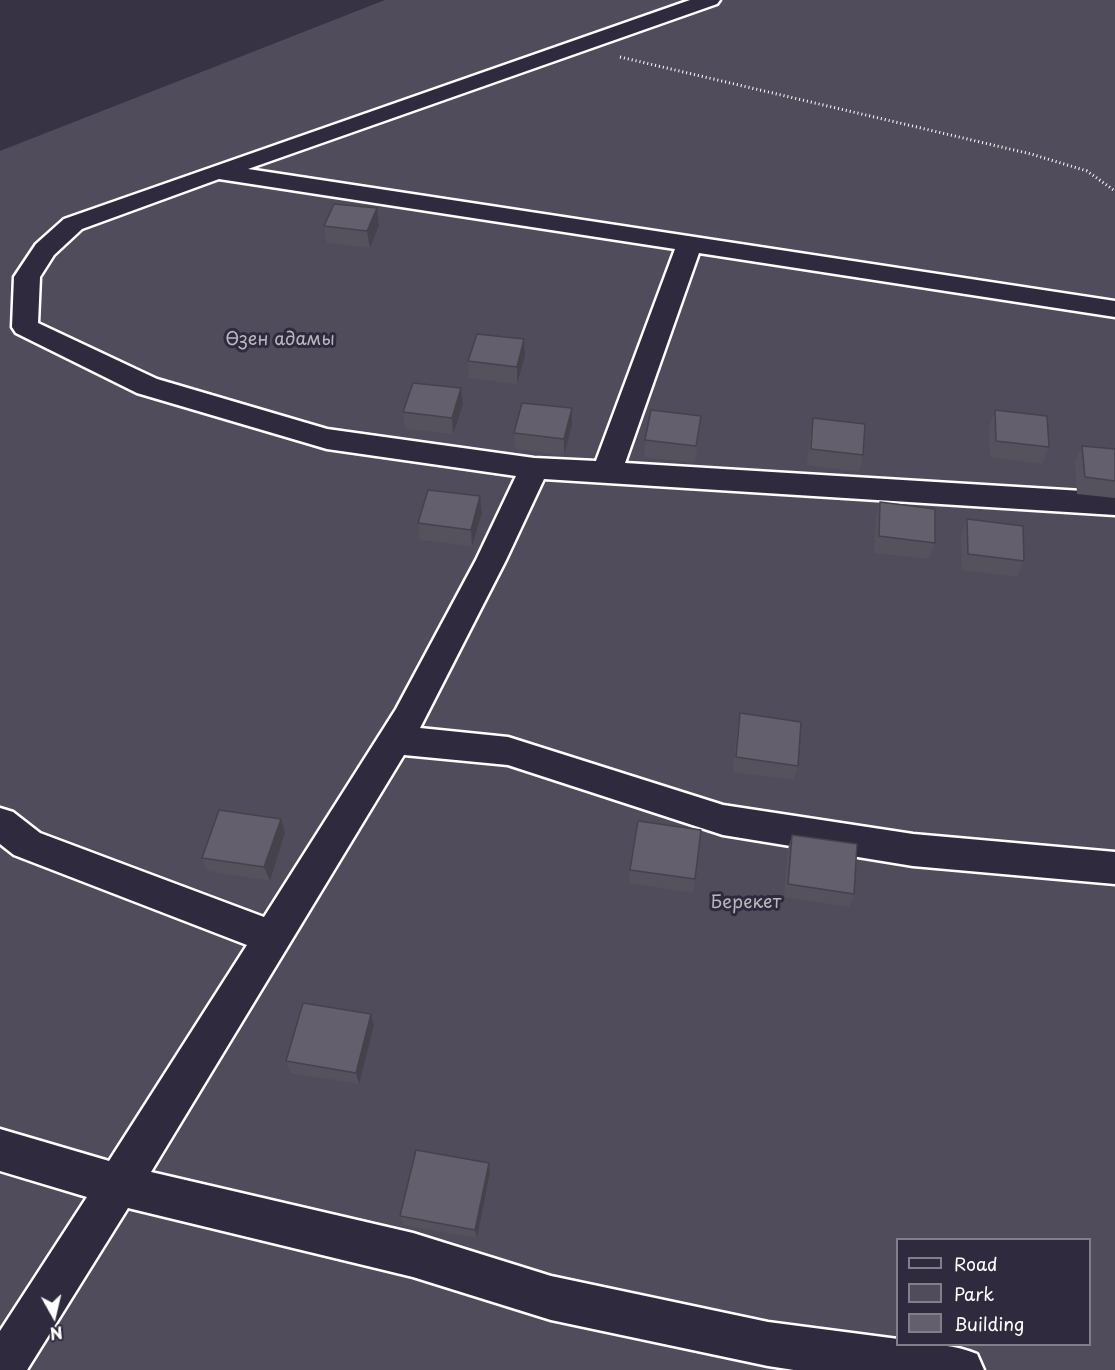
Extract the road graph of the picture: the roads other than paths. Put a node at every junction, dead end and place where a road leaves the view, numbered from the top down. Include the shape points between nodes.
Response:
1 (710, 0) edge
2 (216, 171) junction
3 (690, 244) junction
4 (1115, 309) edge
5 (534, 468) junction
6 (607, 472) junction
7 (1115, 504) edge
8 (395, 740) junction
9 (0, 823) edge
10 (1115, 868) edge
11 (273, 938) junction
12 (0, 1150) edge
13 (118, 1185) junction
14 (1, 1370) edge
15 (961, 1370) edge

1 - 2 street
2 - 3 street
2 - 5 street via 73,224 45,250 27,277 25,327 147,386 327,439
3 - 4 street
3 - 6 street
5 - 6 street
5 - 8 street via 491,560
6 - 7 street
8 - 10 street via 508,751 723,820 913,850
8 - 11 street
9 - 11 street via 27,844
11 - 13 street
12 - 13 street
13 - 14 street
13 - 15 street via 413,1255 551,1298 768,1344

